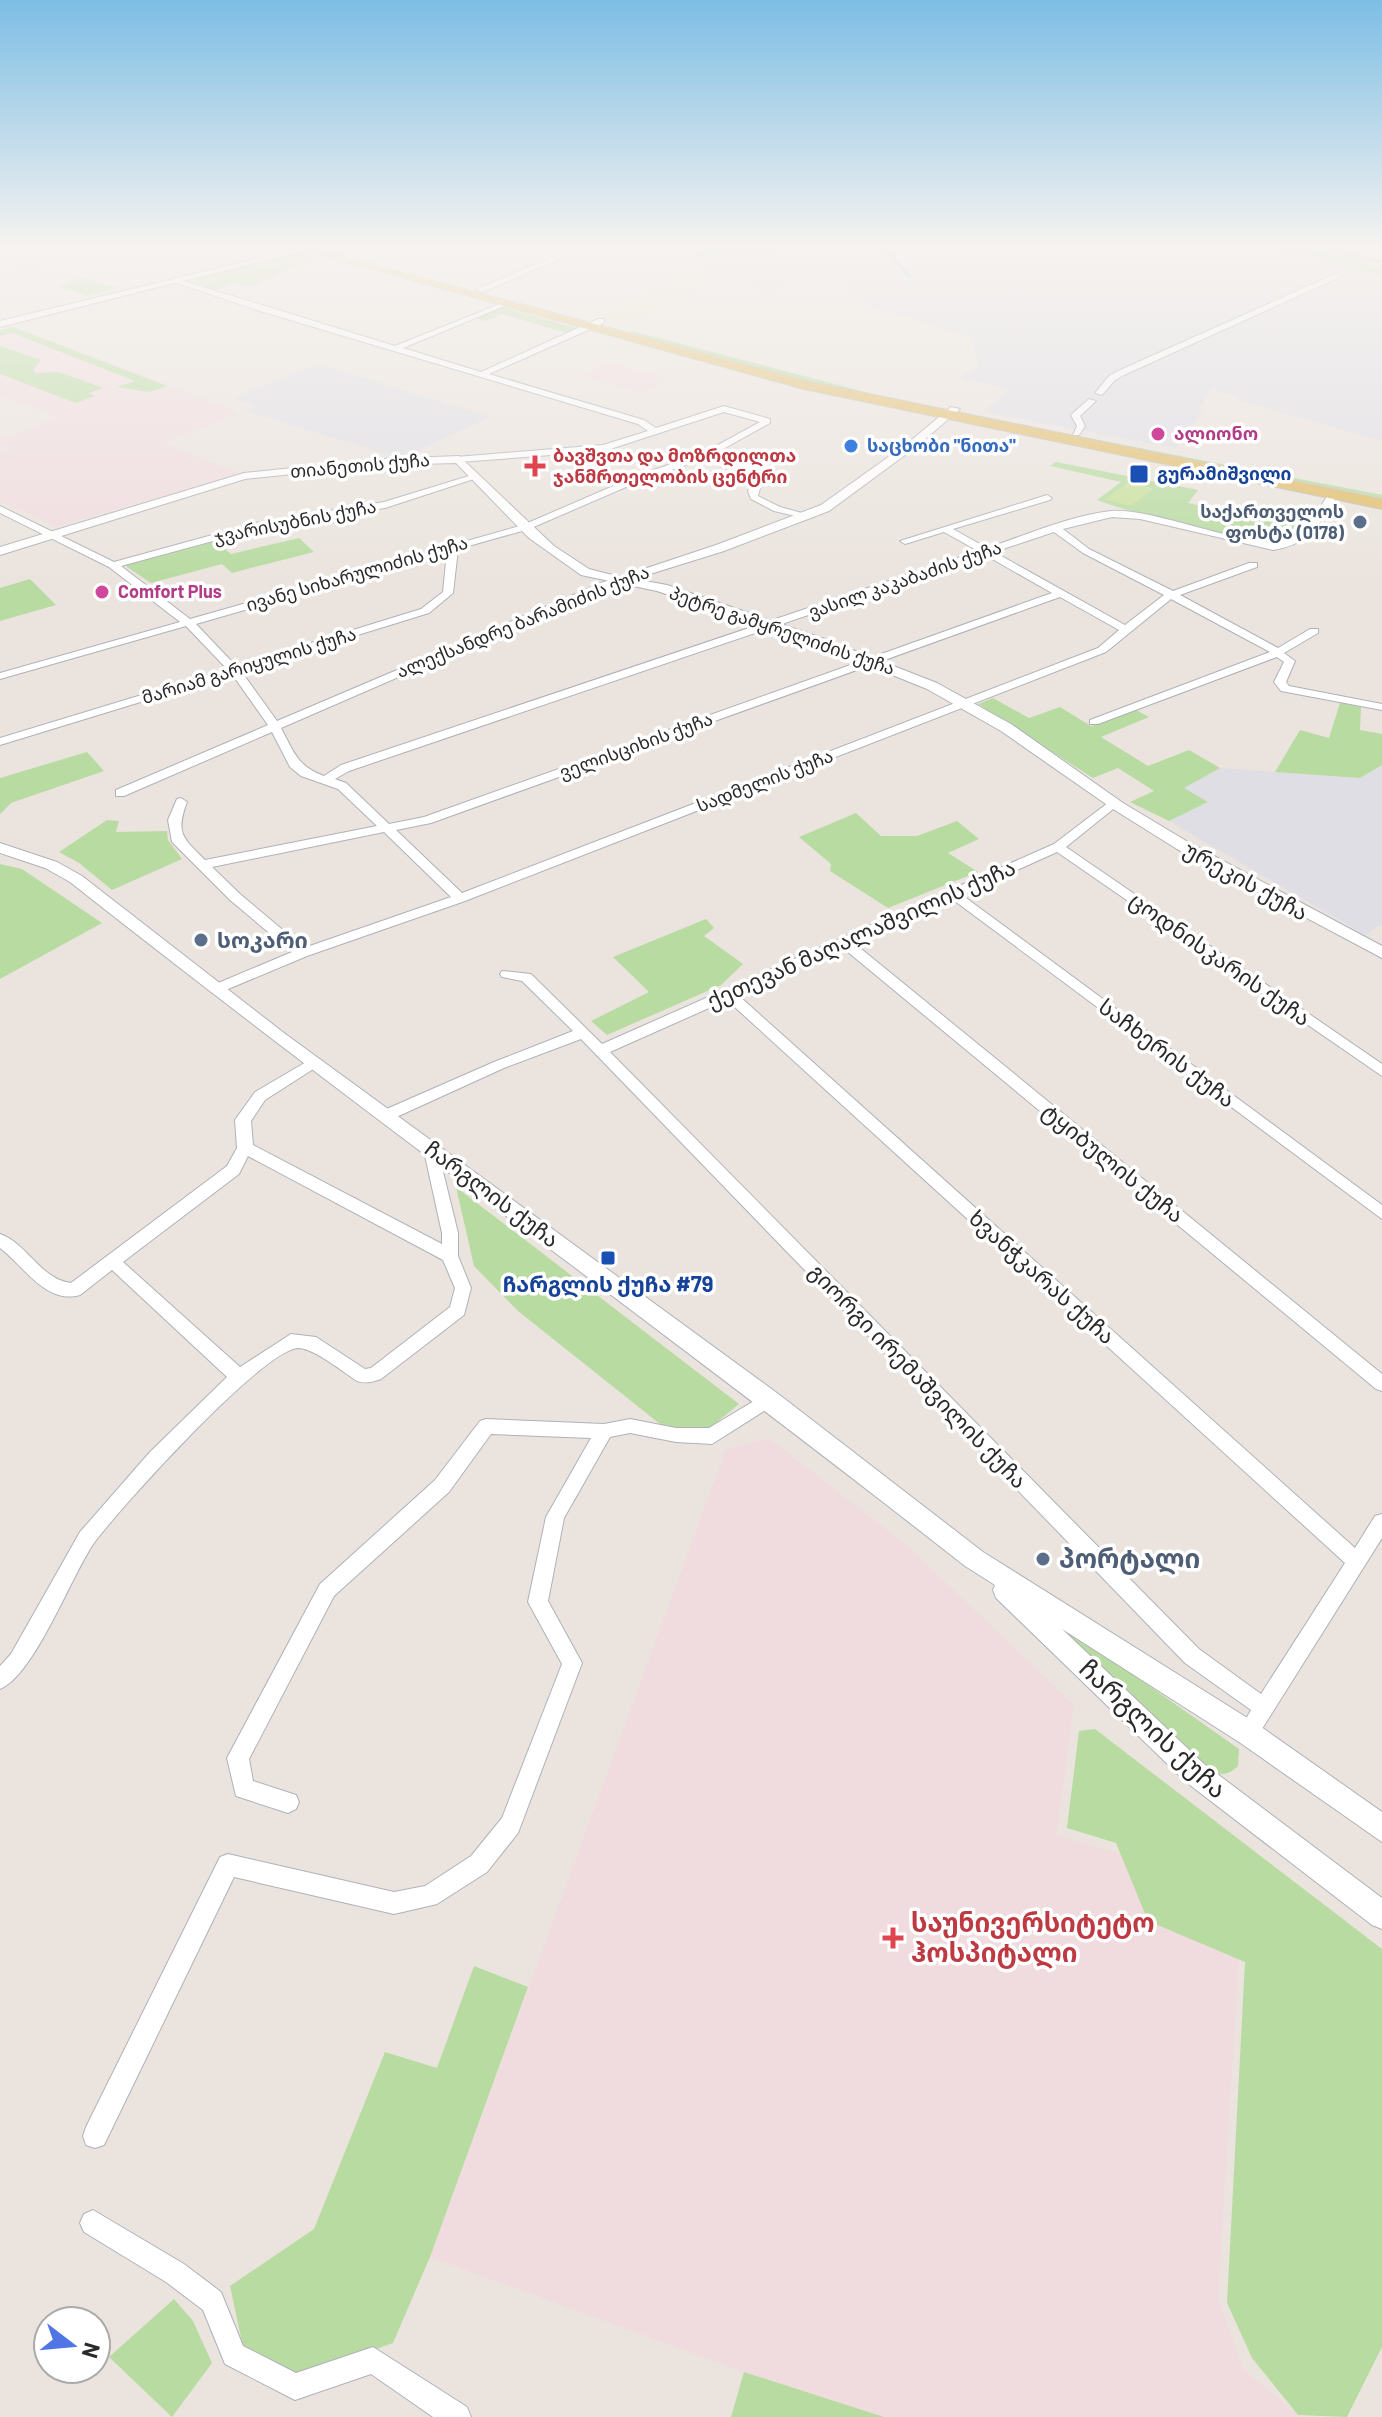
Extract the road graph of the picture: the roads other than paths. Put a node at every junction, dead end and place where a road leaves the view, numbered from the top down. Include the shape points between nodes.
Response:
1 (430, 360) edge
2 (514, 360) edge
3 (718, 360) edge
4 (1150, 360) edge
5 (480, 375) junction
6 (724, 409) joint
7 (950, 412) junction
8 (655, 432) junction
9 (1076, 433) junction
10 (708, 454) junction
11 (459, 459) junction
12 (475, 477) junction
13 (1382, 492) edge
14 (1333, 494) junction
15 (1047, 498) dead end
16 (1382, 504) edge
17 (0, 509) edge
18 (808, 516) junction
19 (526, 527) junction
20 (1055, 528) junction
21 (947, 530) junction
22 (51, 535) junction
23 (905, 541) dead end
24 (453, 547) junction
25 (0, 551) edge
26 (985, 551) junction
27 (113, 565) junction
28 (1253, 565) dead end
29 (622, 578) junction
30 (1062, 593) junction
31 (1172, 595) junction
32 (189, 623) junction
33 (770, 627) junction
34 (1124, 629) junction
35 (1314, 631) dead end
36 (1278, 652) junction
37 (873, 661) junction
38 (235, 671) junction
39 (0, 676) edge
40 (967, 704) junction
41 (1382, 707) edge
42 (1094, 722) dead end
43 (274, 725) junction
44 (0, 742) edge
45 (327, 779) junction
46 (120, 793) dead end
47 (181, 802) dead end
48 (1113, 803) junction
49 (390, 829) junction
50 (1058, 847) junction
51 (0, 848) edge
52 (201, 865) junction
53 (953, 894) junction
54 (460, 898) junction
55 (845, 942) junction
56 (302, 953) junction
57 (1382, 953) edge
58 (507, 974) dead end
59 (216, 989) junction
60 (728, 993) junction
61 (582, 1033) junction
62 (599, 1051) junction
63 (313, 1063) junction
64 (1382, 1071) edge
65 (387, 1115) junction
66 (245, 1148) junction
67 (432, 1151) junction
68 (1382, 1213) edge
69 (0, 1240) edge
70 (450, 1256) junction
71 (113, 1262) junction
72 (239, 1377) junction
73 (1382, 1384) edge
74 (769, 1399) junction
75 (604, 1431) junction
76 (1382, 1522) edge
77 (974, 1559) junction
78 (1356, 1561) junction
79 (0, 1680) edge
80 (1263, 1707) junction
81 (1248, 1733) junction
82 (288, 1802) dead end
83 (1382, 1828) edge
84 (1382, 1915) edge
85 (95, 2136) dead end
86 (93, 2223) dead end
87 (457, 2417) edge

1 - 5 street
2 - 5 street
3 - 7 main road via 804,385
4 - 9 street via 1112,378 1075,415 1081,426
5 - 8 street via 641,422
6 - 8 street, თიანეთის ქუჩა
6 - 10 street, ივანე სიხარულიძის ქუჩა via 767,421
7 - 9 main road
7 - 14 main road
7 - 18 street, ალექსანდრე ბარამიძის ქუჩა via 910,447
8 - 11 street, თიანეთის ქუჩა via 584,451
9 - 13 main road
10 - 18 street via 761,474 754,497
10 - 19 street, ივანე სიხარულიძის ქუჩა
11 - 12 street, პეტრე გამყრელიძის ქუჩა
11 - 22 street, თიანეთის ქუჩა via 244,476
12 - 19 street, პეტრე გამყრელიძის ქუჩა
12 - 27 street, ჯვარისუბნის ქუჩა via 385,505 256,526
14 - 16 main road
14 - 20 street, ვასილ კაკაბაძის ქუჩა via 1304,537 1286,546 1260,545 1130,515 1101,515
15 - 21 street
17 - 22 street
18 - 29 street, ალექსანდრე ბარამიძის ქუჩა
19 - 24 street, ივანე სიხარულიძის ქუჩა
19 - 29 street, პეტრე გამყრელიძის ქუჩა via 585,571
20 - 26 street, ვასილ კაკაბაძის ქუჩა
20 - 31 street via 1086,551
21 - 23 street
21 - 26 street
22 - 25 street, თიანეთის ქუჩა
22 - 27 street
24 - 32 street, ივანე სიხარულიძის ქუჩა
24 - 38 street, მარიამ გარიყულის ქუჩა via 448,593 425,611
26 - 30 street
26 - 33 street, ვასილ კაკაბაძის ქუჩა
27 - 32 street
28 - 31 street, სადმელის ქუჩა
29 - 33 street, პეტრე გამყრელიძის ქუჩა
29 - 43 street, ალექსანდრე ბარამიძის ქუჩა
30 - 34 street
30 - 37 street, ველისციხის ქუჩა
31 - 34 street, სადმელის ქუჩა
31 - 36 street
32 - 38 street
32 - 39 street, ივანე სიხარულიძის ქუჩა
33 - 37 street, პეტრე გამყრელიძის ქუჩა
33 - 45 street, ვასილ კაკაბაძის ქუჩა via 345,768
34 - 40 street, სადმელის ქუჩა via 1102,650
35 - 36 street
36 - 41 street via 1290,661 1280,682 1285,689
36 - 42 street
37 - 40 street, პეტრე გამყრელიძის ქუჩა
37 - 49 street, ველისციხის ქუჩა
38 - 43 street
38 - 44 street, მარიამ გარიყულის ქუჩა
40 - 48 street, პეტრე გამყრელიძის ქუჩა via 1037,745
40 - 54 street, სადმელის ქუჩა
43 - 45 street via 294,764
43 - 46 street, ალექსანდრე ბარამიძის ქუჩა
45 - 49 street
47 - 52 street via 174,820 176,839
48 - 50 street, ქეთევან მაღალაშვილის ქუჩა
48 - 57 street, ურეკის ქუჩა via 1272,897
49 - 52 street, ველისციხის ქუჩა
49 - 54 street
50 - 53 street, ქეთევან მაღალაშვილის ქუჩა
50 - 64 street, ცოდნისკარის ქუჩა
51 - 59 street, ჩარგლის ქუჩა via 76,879
52 - 56 street
53 - 55 street, ქეთევან მაღალაშვილის ქუჩა
53 - 68 street, საჩხერის ქუჩა
54 - 56 street, სადმელის ქუჩა
55 - 60 street, ქეთევან მაღალაშვილის ქუჩა
55 - 73 street, ტყიბულის ქუჩა
56 - 59 street, სადმელის ქუჩა
58 - 61 street, გიორგი ირემაშვილის ქუჩა via 526,977
59 - 63 street, ჩარგლის ქუჩა
60 - 62 street, ქეთევან მაღალაშვილის ქუჩა
60 - 78 street, ხვანჭკარას ქუჩა
61 - 62 street, გიორგი ირემაშვილის ქუჩა
61 - 65 street
62 - 80 street, გიორგი ირემაშვილის ქუჩა via 1192,1656
63 - 65 street, ჩარგლის ქუჩა
63 - 66 street via 260,1096 243,1120
65 - 67 street, ჩარგლის ქუჩა
66 - 70 street
66 - 71 street via 233,1170
67 - 70 street
67 - 74 street, ჩარგლის ქუჩა
69 - 71 street via 59,1290 74,1290
70 - 72 street via 463,1288 458,1310 375,1374 363,1376 310,1342 291,1341
71 - 72 street
72 - 79 street via 156,1457 87,1538 18,1661
74 - 75 street via 712,1436 630,1426
74 - 77 street, ჩარგლის ქუჩა
75 - 82 street via 486,1426 442,1486 327,1590 238,1758 244,1789
75 - 85 street via 555,1517 538,1602 572,1663 510,1825 479,1864 429,1896 394,1903 228,1865
76 - 78 street
77 - 81 street, ჩარგლის ქუჩა
77 - 84 street, ჩარგლის ქუჩა via 1195,1773
78 - 80 street
80 - 81 street
81 - 83 street, ჩარგლის ქუჩა
86 - 87 street via 212,2301 234,2355 295,2387 373,2360

